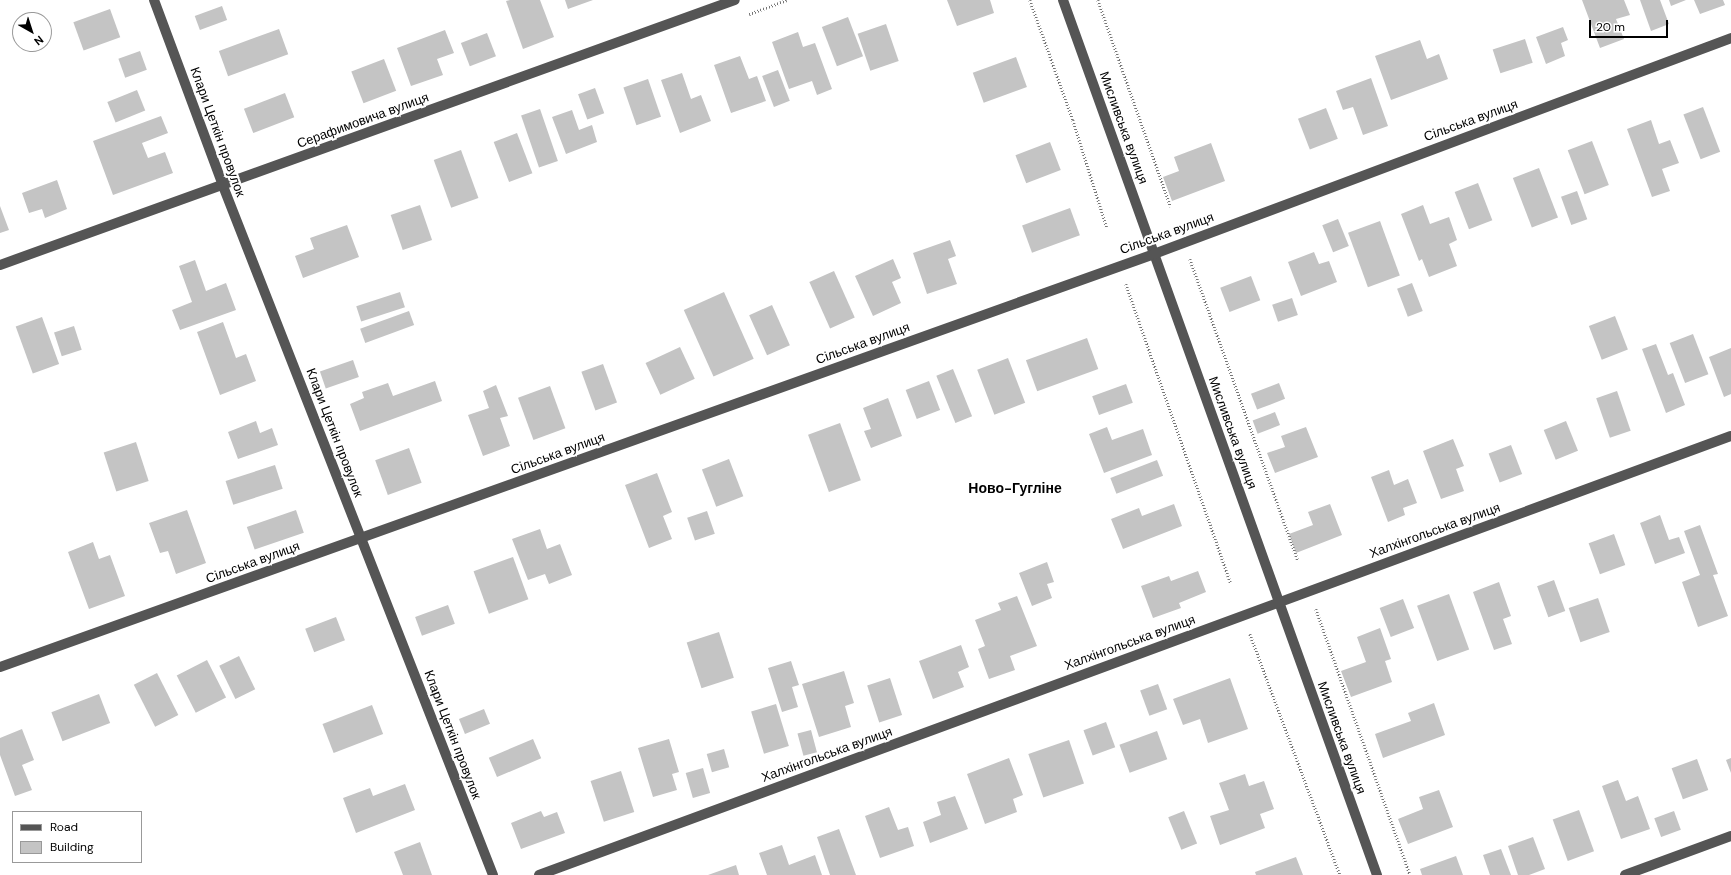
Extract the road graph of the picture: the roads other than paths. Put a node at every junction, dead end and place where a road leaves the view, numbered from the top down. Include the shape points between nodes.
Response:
1 (154, 0) edge
2 (735, 0) edge
3 (1063, 0) edge
4 (1731, 38) edge
5 (223, 186) junction
6 (1154, 254) junction
7 (0, 265) edge
8 (1731, 436) edge
9 (361, 538) junction
10 (1279, 602) junction
11 (0, 667) edge
12 (1731, 836) edge
13 (493, 875) edge
14 (539, 875) edge
15 (1377, 875) edge
16 (1625, 875) edge

1 - 5 street, Клари Цеткін провулок
2 - 5 street, Серафимовича вулиця
3 - 6 street, Мисливська вулиця
4 - 6 street, Сільська вулиця
5 - 7 street, Серафимовича вулиця
5 - 9 street, Клари Цеткін провулок
6 - 9 street, Сільська вулиця
6 - 10 street, Мисливська вулиця
8 - 10 street, Халхінгольська вулиця
9 - 11 street, Сільська вулиця
9 - 13 street, Клари Цеткін провулок
10 - 14 street, Халхінгольська вулиця
10 - 15 street, Мисливська вулиця
12 - 16 street

